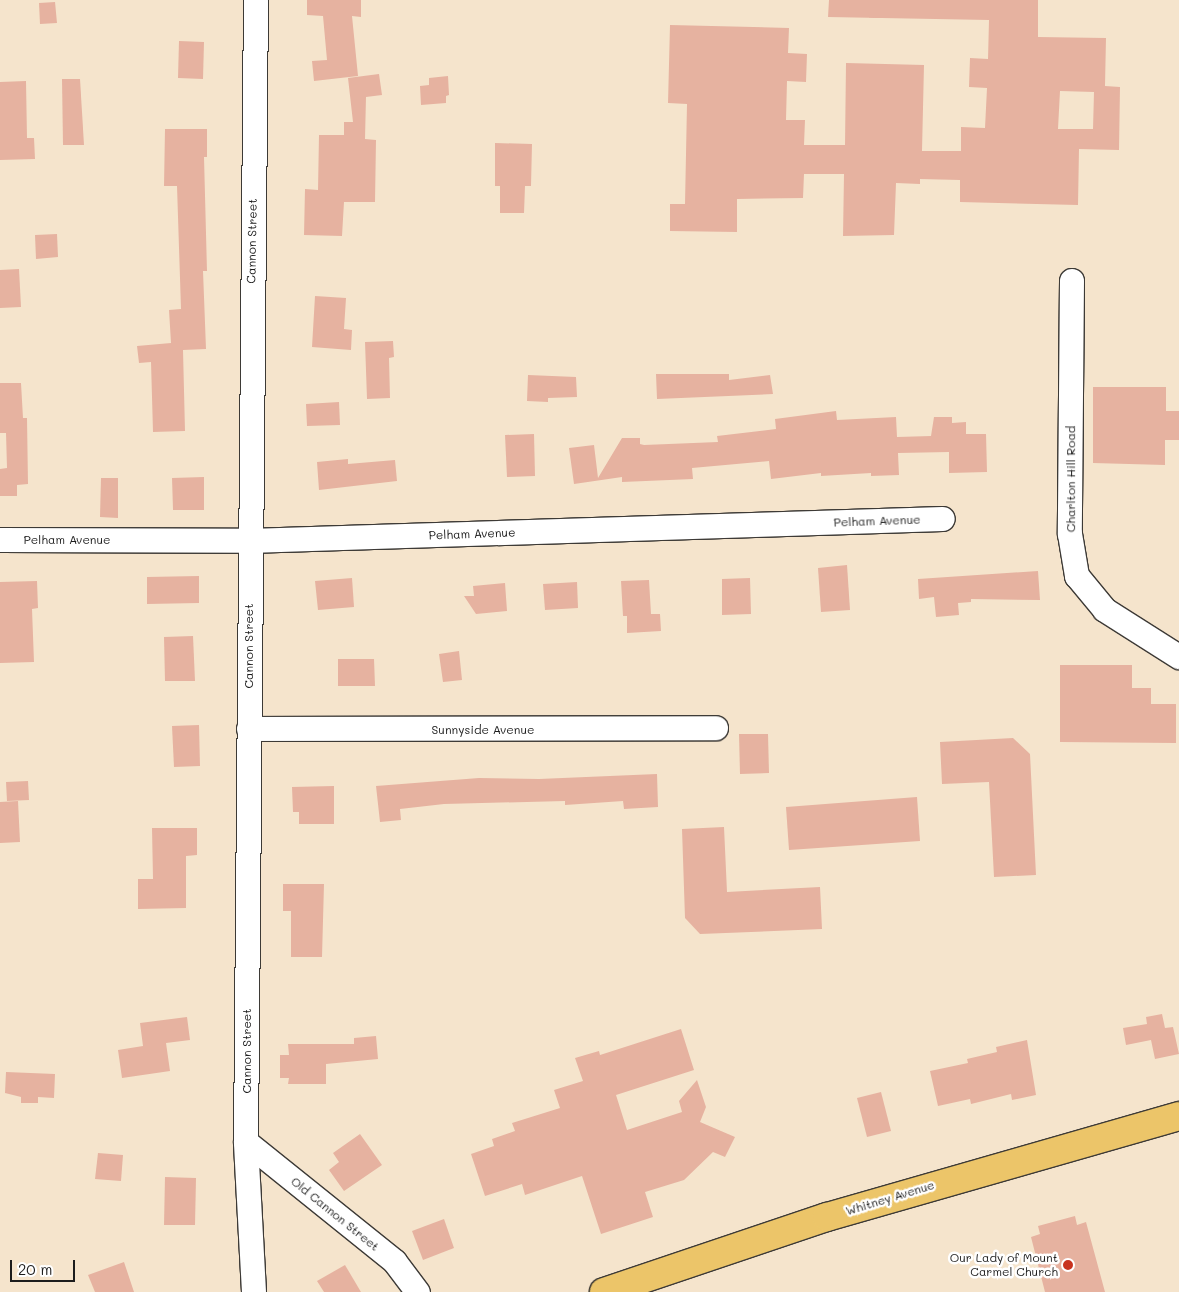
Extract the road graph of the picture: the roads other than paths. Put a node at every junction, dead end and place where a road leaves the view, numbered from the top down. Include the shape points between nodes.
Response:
1 (256, 0) edge
2 (1072, 281) dead end
3 (943, 519) dead end
4 (0, 540) edge
5 (249, 541) junction
6 (1179, 657) edge
7 (716, 728) dead end
8 (249, 729) junction
9 (1179, 1116) edge
10 (246, 1142) junction
11 (254, 1292) edge
12 (418, 1292) edge
13 (604, 1292) edge

1 - 5 street, Cannon Street
2 - 6 street, Charlton Hill Road via 1070,534 1078,576 1106,610
3 - 5 street, Pelham Avenue
4 - 5 street, Pelham Avenue
5 - 8 street, Cannon Street
7 - 8 street, Sunnyside Avenue
8 - 10 street, Cannon Street
9 - 13 main road, Whitney Avenue via 827,1216
10 - 11 street, Cannon Street
10 - 12 street, Old Cannon Street via 395,1262

